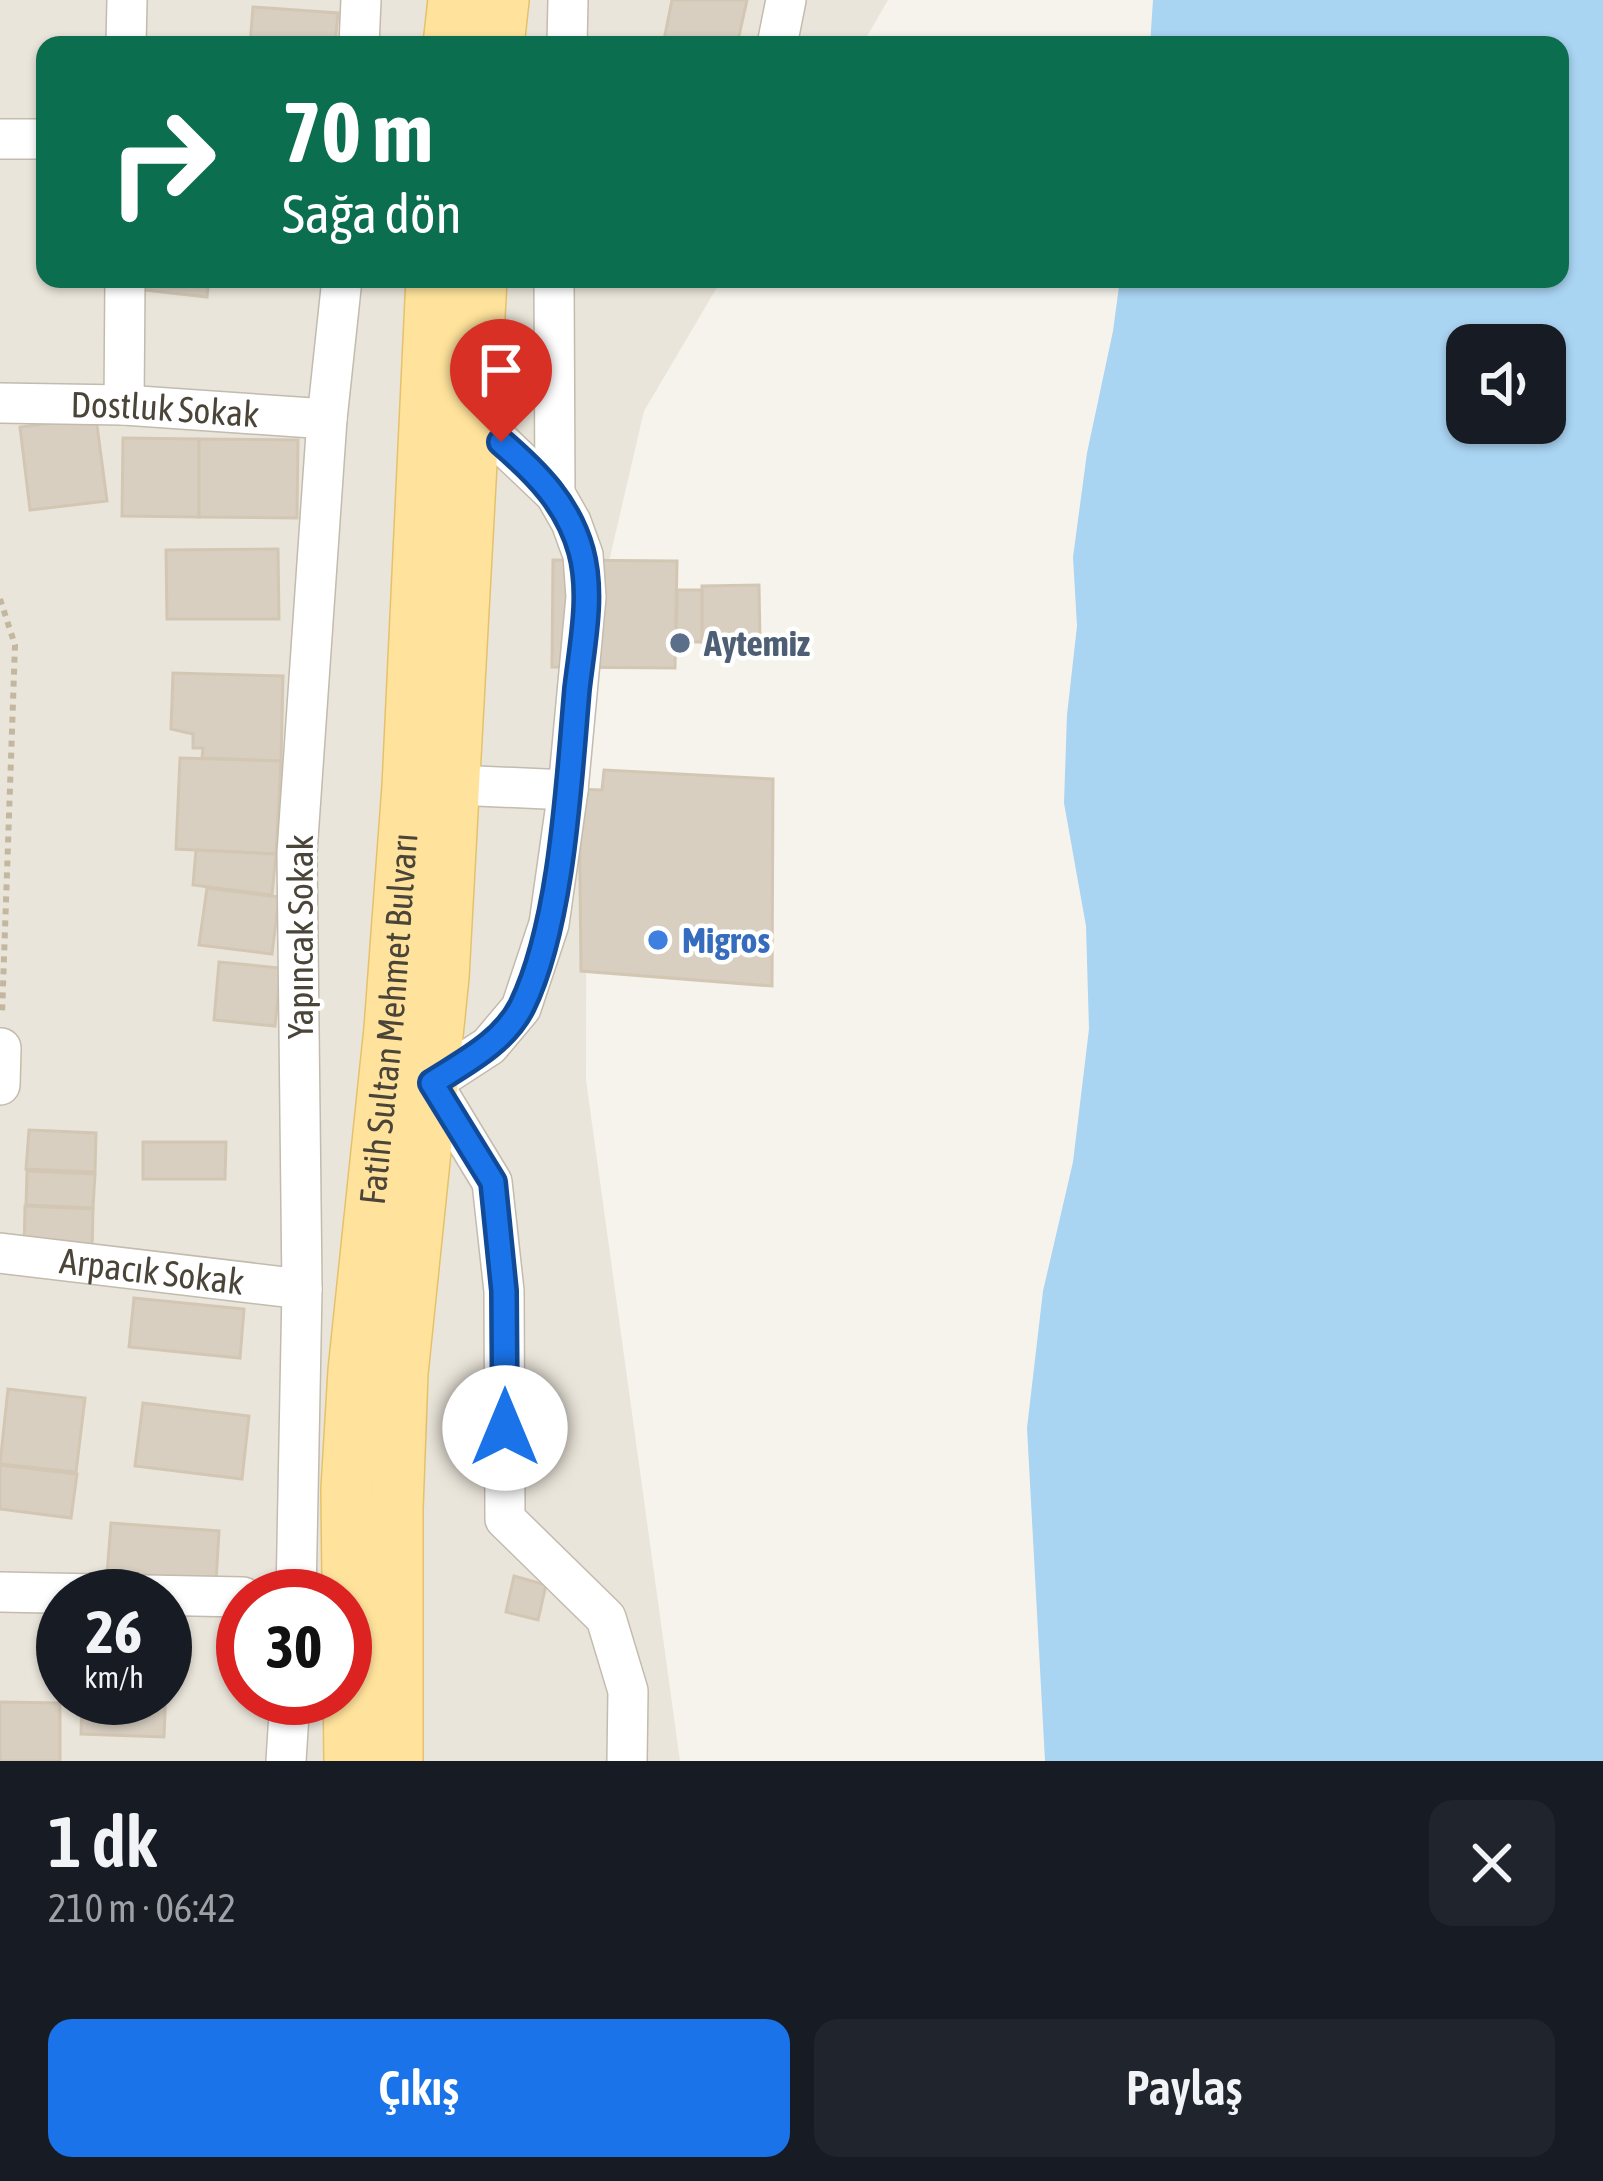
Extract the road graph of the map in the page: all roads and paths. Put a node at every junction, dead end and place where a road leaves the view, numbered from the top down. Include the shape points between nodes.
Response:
1 (127, 0) edge
2 (454, 0) edge
3 (503, 0) edge
4 (568, 0) edge
5 (786, 0) edge
6 (356, 1) edge
7 (127, 36) edge
8 (358, 36) edge
9 (450, 36) edge
10 (499, 36) edge
11 (567, 36) edge
12 (779, 36) edge
13 (0, 139) edge
14 (36, 139) edge
15 (125, 288) edge
16 (341, 288) edge
17 (432, 288) edge
18 (481, 288) edge
19 (554, 288) edge
20 (0, 403) edge
21 (124, 405) junction
22 (474, 417) junction
23 (327, 419) junction
24 (555, 494) junction
25 (0, 598) edge
26 (455, 785) junction
27 (568, 790) junction
28 (1, 1048) edge
29 (432, 1083) junction
30 (0, 1084) edge
31 (0, 1253) edge
32 (302, 1289) junction
33 (300, 1367) junction
34 (354, 1371) junction
35 (296, 1569) edge
36 (0, 1592) edge
37 (216, 1596) edge
38 (288, 1725) edge
39 (286, 1761) edge
40 (350, 1761) edge
41 (398, 1761) edge
42 (627, 1761) edge

1 - 7 street
2 - 9 main road
3 - 10 main road
4 - 11 street
5 - 12 street
6 - 8 street
13 - 14 street
15 - 21 street
16 - 23 street, Yapıncak Sokak
17 - 34 main road, Fatih Sultan Mehmet Bulvarı via 405,831
18 - 22 main road, Fatih Sultan Mehmet Bulvarı
19 - 24 street
20 - 21 street, Dostluk Sokak
21 - 23 street, Dostluk Sokak
22 - 24 street
22 - 26 main road, Fatih Sultan Mehmet Bulvarı
23 - 32 street, Yapıncak Sokak via 297,853
24 - 27 street via 583,555 586,597
25 - 28 path via 15,646
26 - 27 street
26 - 29 main road, Fatih Sultan Mehmet Bulvarı
27 - 29 street via 549,923 521,1008 490,1046
28 - 30 street
29 - 41 main road, Fatih Sultan Mehmet Bulvarı via 402,1373
29 - 42 street via 493,1182 504,1291 506,1519 606,1618 628,1691
31 - 32 street, Arpacık Sokak
32 - 33 street, Yapıncak Sokak
33 - 34 street
33 - 35 street, Yapıncak Sokak
34 - 40 main road, Fatih Sultan Mehmet Bulvarı
36 - 37 street
38 - 39 street

